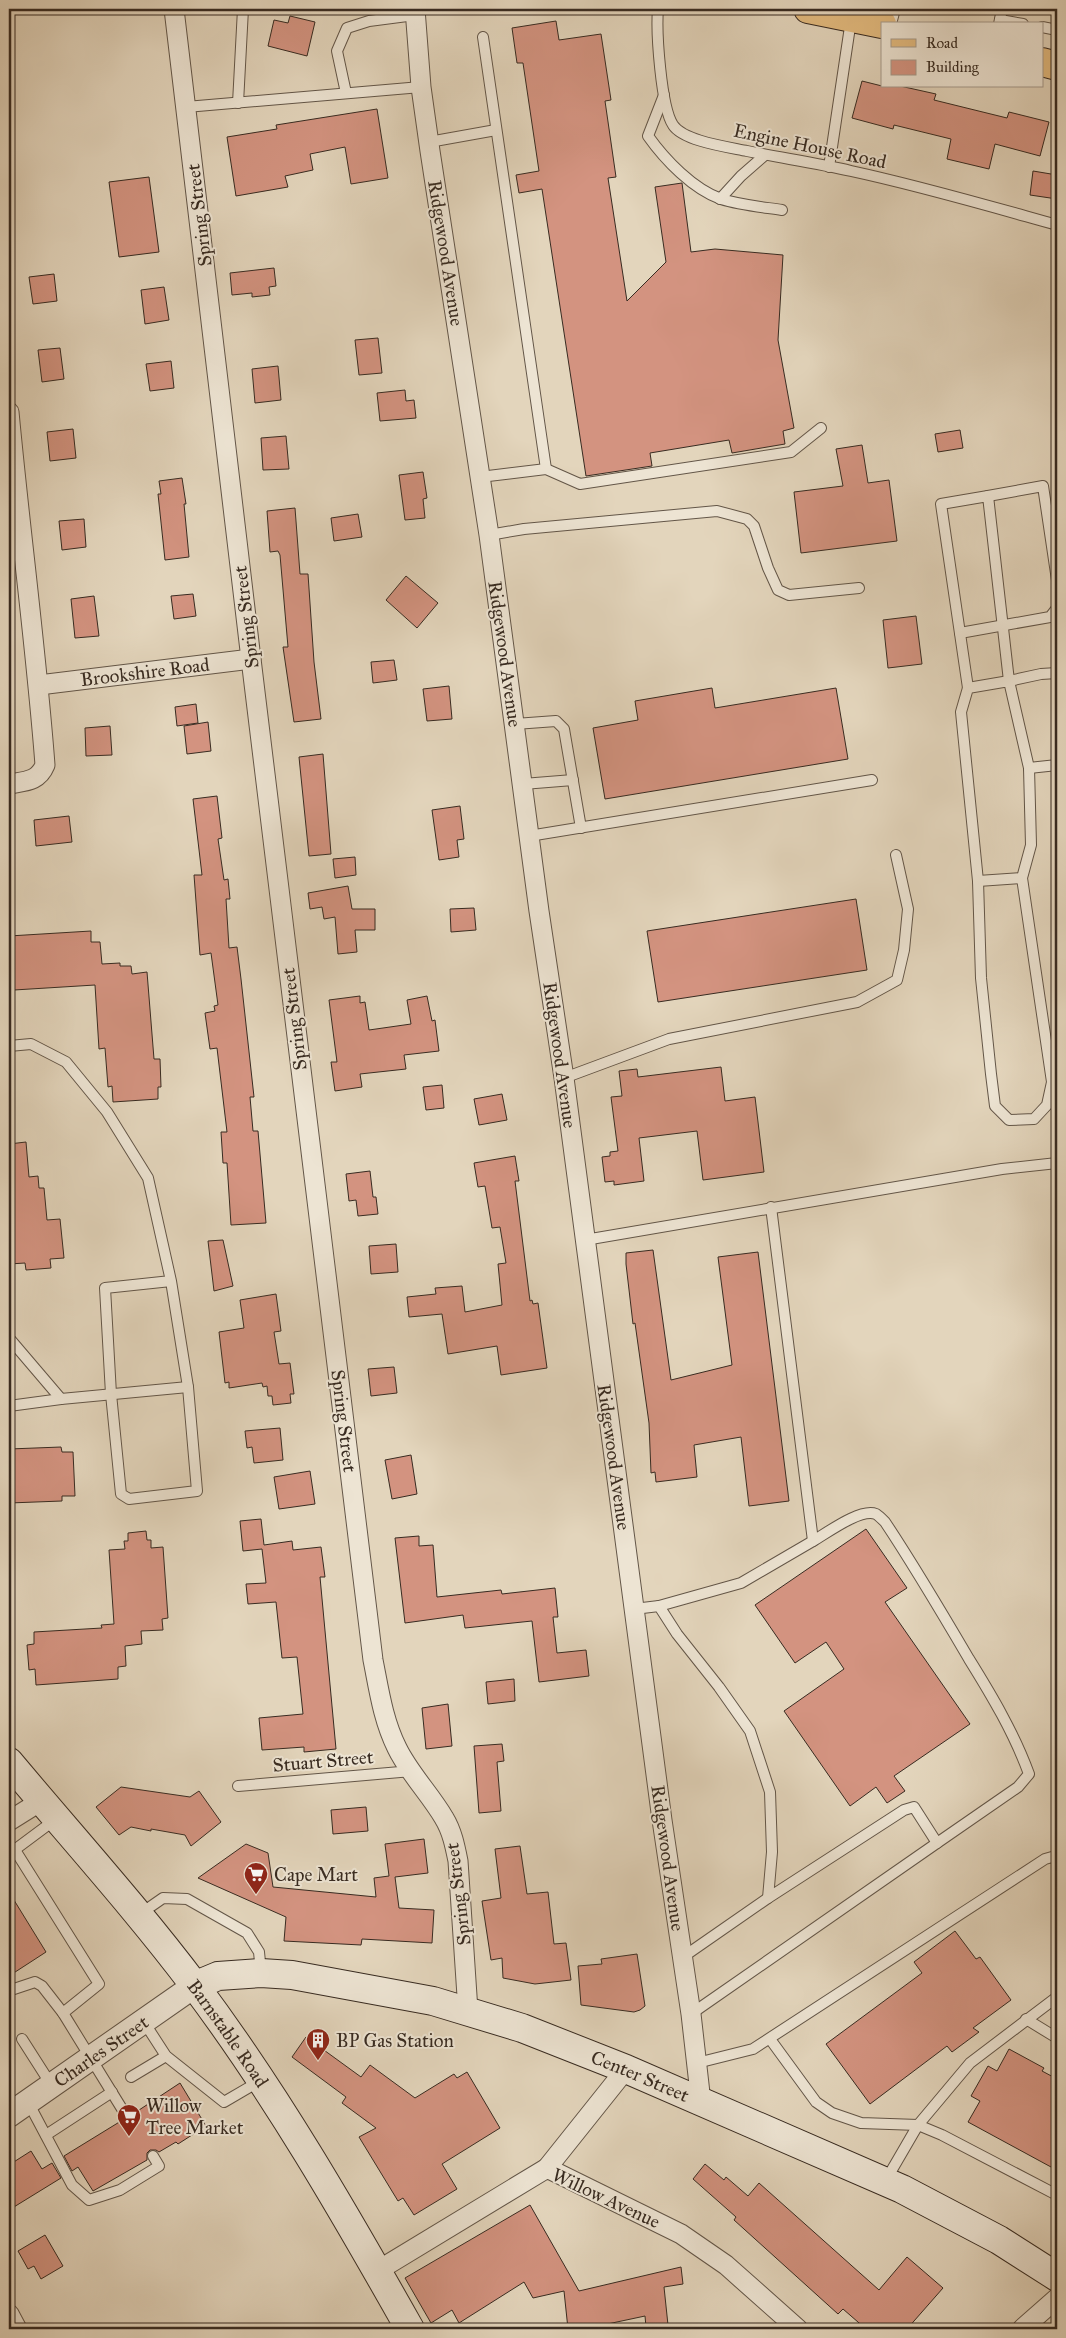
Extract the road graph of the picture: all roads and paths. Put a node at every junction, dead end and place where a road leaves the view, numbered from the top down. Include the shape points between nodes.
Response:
1 (174, 9) edge
2 (243, 9) edge
3 (658, 9) edge
4 (808, 9) edge
5 (895, 9) edge
6 (1002, 9) edge
7 (415, 12) edge
8 (852, 18) junction
9 (892, 22) edge
10 (1000, 22) edge
11 (881, 24) edge
12 (1044, 27) edge
13 (1057, 30) edge
14 (483, 37) dead end
15 (1044, 63) edge
16 (1057, 66) edge
17 (421, 87) junction
18 (346, 94) junction
19 (664, 95) junction
20 (238, 102) junction
21 (186, 107) junction
22 (496, 130) junction
23 (429, 142) junction
24 (765, 155) junction
25 (829, 167) junction
26 (720, 199) junction
27 (782, 210) dead end
28 (1057, 225) edge
29 (9, 412) edge
30 (821, 428) dead end
31 (546, 469) junction
32 (480, 477) junction
33 (988, 496) junction
34 (489, 535) junction
35 (1057, 580) edge
36 (859, 588) dead end
37 (1057, 608) edge
38 (1004, 626) junction
39 (960, 633) junction
40 (251, 659) junction
41 (1057, 673) edge
42 (1009, 681) junction
43 (39, 685) junction
44 (968, 688) junction
45 (515, 724) junction
46 (1057, 764) edge
47 (1029, 768) junction
48 (573, 780) junction
49 (872, 780) dead end
50 (9, 784) edge
51 (523, 784) junction
52 (581, 828) junction
53 (529, 836) junction
54 (896, 855) dead end
55 (1022, 878) junction
56 (978, 881) junction
57 (9, 1046) edge
58 (564, 1078) junction
59 (1057, 1163) edge
60 (771, 1207) junction
61 (585, 1240) junction
62 (171, 1281) junction
63 (9, 1338) edge
64 (188, 1387) junction
65 (112, 1394) junction
66 (61, 1399) junction
67 (33, 1402) junction
68 (9, 1406) edge
69 (9, 1411) edge
70 (814, 1541) junction
71 (660, 1606) junction
72 (634, 1610) junction
73 (9, 1762) edge
74 (412, 1771) junction
75 (238, 1786) dead end
76 (49, 1810) junction
77 (9, 1821) edge
78 (937, 1843) junction
79 (12, 1852) edge
80 (1057, 1860) edge
81 (768, 1898) junction
82 (138, 1915) junction
83 (683, 1957) junction
84 (261, 1973) junction
85 (194, 1986) junction
86 (14, 1989) dead end
87 (1057, 1997) edge
88 (468, 2011) junction
89 (63, 2013) junction
90 (691, 2014) junction
91 (1026, 2019) junction
92 (144, 2022) junction
93 (1057, 2038) edge
94 (22, 2039) dead end
95 (770, 2039) junction
96 (166, 2056) junction
97 (90, 2059) junction
98 (697, 2063) junction
99 (626, 2069) junction
100 (131, 2077) dead end
101 (261, 2080) junction
102 (52, 2086) junction
103 (112, 2092) junction
104 (28, 2102) junction
105 (701, 2102) junction
106 (9, 2115) edge
107 (127, 2117) dead end
108 (918, 2125) junction
109 (46, 2135) junction
110 (153, 2156) dead end
111 (547, 2168) junction
112 (884, 2183) junction
113 (1057, 2196) edge
114 (377, 2271) junction
115 (1057, 2277) edge
116 (1057, 2298) edge
117 (9, 2314) edge
118 (17, 2329) edge
119 (410, 2329) edge
120 (798, 2329) edge
121 (1022, 2329) edge

1 - 21 street, Spring Street
2 - 20 lane
3 - 19 lane, Engine House Road via 657,40
4 - 8 main road
5 - 9 lane
6 - 10 lane
7 - 17 street, Ridgewood Avenue
7 - 18 lane via 346,28 337,51
8 - 11 main road
8 - 25 lane
12 - 13 lane
14 - 22 lane
15 - 16 main road
17 - 18 lane
17 - 23 street, Ridgewood Avenue
18 - 20 lane
19 - 24 lane, Engine House Road via 673,126 688,136
19 - 26 lane via 648,136 662,156 691,182
20 - 21 lane
21 - 40 street, Spring Street
22 - 23 lane
22 - 31 lane
23 - 32 street, Ridgewood Avenue
24 - 25 lane, Engine House Road
24 - 26 lane
25 - 28 lane, Engine House Road via 964,198
26 - 27 lane
29 - 43 street via 22,555
30 - 31 lane via 791,452 590,483 580,484
31 - 32 lane
32 - 34 street, Ridgewood Avenue
33 - 35 lane via 1044,486
33 - 38 lane
33 - 39 lane via 941,504
34 - 36 lane via 717,511 747,519 754,526 778,590 789,595
34 - 45 street, Ridgewood Avenue
37 - 38 lane via 1050,617
38 - 39 lane
38 - 42 lane
39 - 44 lane
40 - 43 street, Brookshire Road
40 - 74 street, Spring Street via 373,1660 388,1728 397,1750
41 - 42 lane
42 - 44 lane
42 - 47 lane
43 - 50 street via 45,765 35,779
44 - 56 lane via 961,712
45 - 48 lane via 560,723 567,738
45 - 51 street, Ridgewood Avenue
46 - 47 lane
47 - 55 lane via 1031,845
48 - 51 lane
48 - 52 lane
49 - 52 lane
51 - 53 street, Ridgewood Avenue
52 - 53 lane
53 - 58 street, Ridgewood Avenue
54 - 58 lane via 908,909 897,980 857,1002 669,1039
55 - 56 lane
55 - 56 lane via 1052,1082 1047,1105 1034,1119 1009,1120 995,1106 981,978
57 - 62 lane via 31,1044 66,1062 107,1112 148,1178
58 - 61 street, Ridgewood Avenue
59 - 60 lane
60 - 61 lane
60 - 70 lane
61 - 72 street, Ridgewood Avenue
62 - 64 lane
62 - 65 lane via 105,1288
63 - 66 lane
64 - 65 lane
64 - 65 lane via 197,1491 129,1499 121,1494
65 - 66 lane
66 - 67 lane
67 - 68 lane
67 - 69 lane
70 - 71 lane via 742,1583
70 - 78 lane via 855,1517 877,1514 923,1580 1015,1738 1029,1774 1018,1787
71 - 72 lane
71 - 81 lane via 677,1634 750,1731 770,1792 772,1852
72 - 83 street, Ridgewood Avenue
73 - 76 main road, Barnstable Road
74 - 75 lane, Stuart Street
74 - 88 street, Spring Street via 445,1819 453,1838 458,1861
76 - 77 street
76 - 79 lane
76 - 82 main road, Barnstable Road
78 - 81 lane via 914,1807 904,1810
78 - 90 lane
79 - 89 lane via 99,1984
80 - 95 lane via 1052,1857 1044,1859
81 - 83 lane
82 - 84 lane via 163,1898 187,1899 247,1933 259,1952
82 - 85 main road, Barnstable Road
83 - 90 street, Ridgewood Avenue
84 - 85 main road, Center Street via 218,1976
84 - 88 main road, Center Street via 292,1975 433,2001
85 - 92 street, Charles Street
85 - 101 main road, Barnstable Road
86 - 89 lane via 35,1982 42,1986
87 - 91 lane
88 - 99 main road, Center Street
89 - 97 lane
90 - 98 street, Ridgewood Avenue
91 - 93 lane
91 - 108 lane via 970,2063
92 - 96 lane
92 - 97 street, Charles Street
94 - 102 lane
95 - 98 lane via 753,2049
95 - 108 lane via 816,2102 832,2113 861,2123
96 - 100 lane
96 - 101 lane via 224,2102
97 - 102 street, Charles Street
97 - 103 lane
98 - 105 street, Ridgewood Avenue
99 - 105 main road, Center Street
99 - 111 street
101 - 114 main road, Barnstable Road
102 - 104 street, Charles Street
103 - 107 lane
103 - 109 lane
104 - 106 street, Charles Street
104 - 109 lane
105 - 112 main road, Center Street
108 - 112 lane
108 - 113 lane
109 - 110 lane via 72,2185 89,2200 120,2190 160,2166
111 - 114 street, Willow Avenue
111 - 120 street, Willow Avenue via 681,2234 726,2265
112 - 115 main road, Center Street via 974,2226
114 - 119 main road, Barnstable Road
116 - 121 street
117 - 118 street

